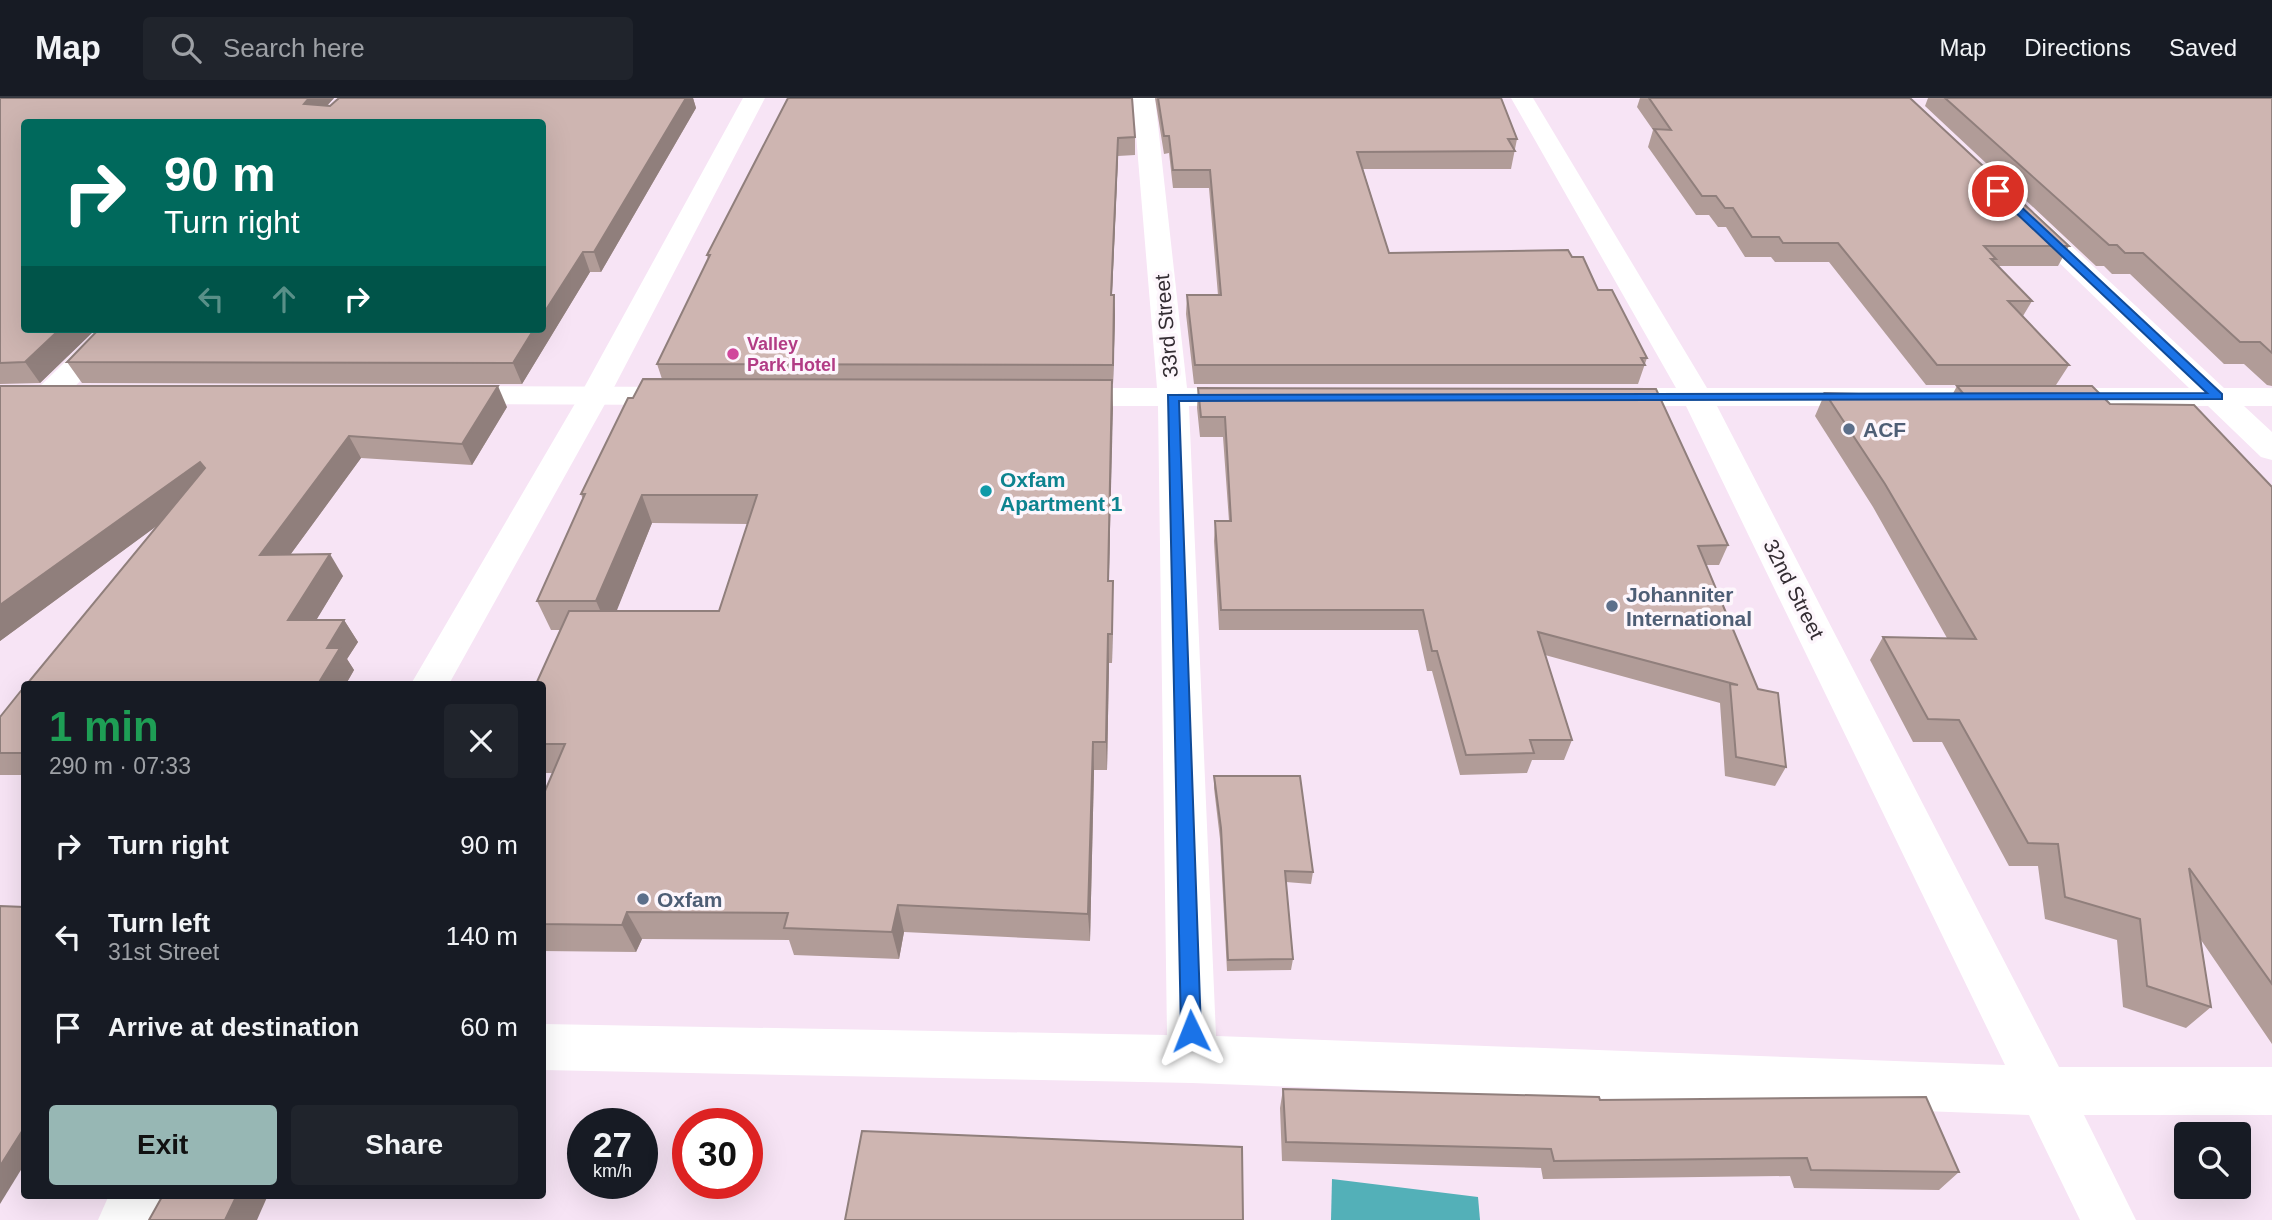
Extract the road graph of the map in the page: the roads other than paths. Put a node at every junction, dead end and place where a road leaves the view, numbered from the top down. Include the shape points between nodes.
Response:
1 (754, 98) edge
2 (1144, 98) edge
3 (1521, 98) edge
4 (2008, 201) edge
5 (111, 333) edge
6 (90, 395) edge
7 (418, 395) edge
8 (595, 395) junction
9 (719, 396) edge
10 (2218, 396) junction
11 (1035, 397) edge
12 (1173, 397) junction
13 (1283, 397) edge
14 (1573, 397) edge
15 (1697, 397) junction
16 (2272, 397) edge
17 (2272, 450) edge
18 (432, 681) edge
19 (546, 1047) edge
20 (1192, 1059) junction
21 (2046, 1091) junction
22 (2272, 1091) edge
23 (137, 1199) edge
24 (125, 1220) edge
25 (2109, 1220) edge

1 - 8 street
2 - 12 street, 33rd Street
3 - 15 street, 32nd Street
4 - 10 street
5 - 6 street via 37,395
7 - 8 street
8 - 9 street
8 - 18 street
10 - 15 street
10 - 16 street
10 - 17 street
11 - 12 street
12 - 13 street
12 - 20 street, 33rd Street
14 - 15 street
15 - 21 street, 32nd Street
19 - 20 street
20 - 21 street
21 - 22 street
21 - 25 street, 32nd Street
23 - 24 street

